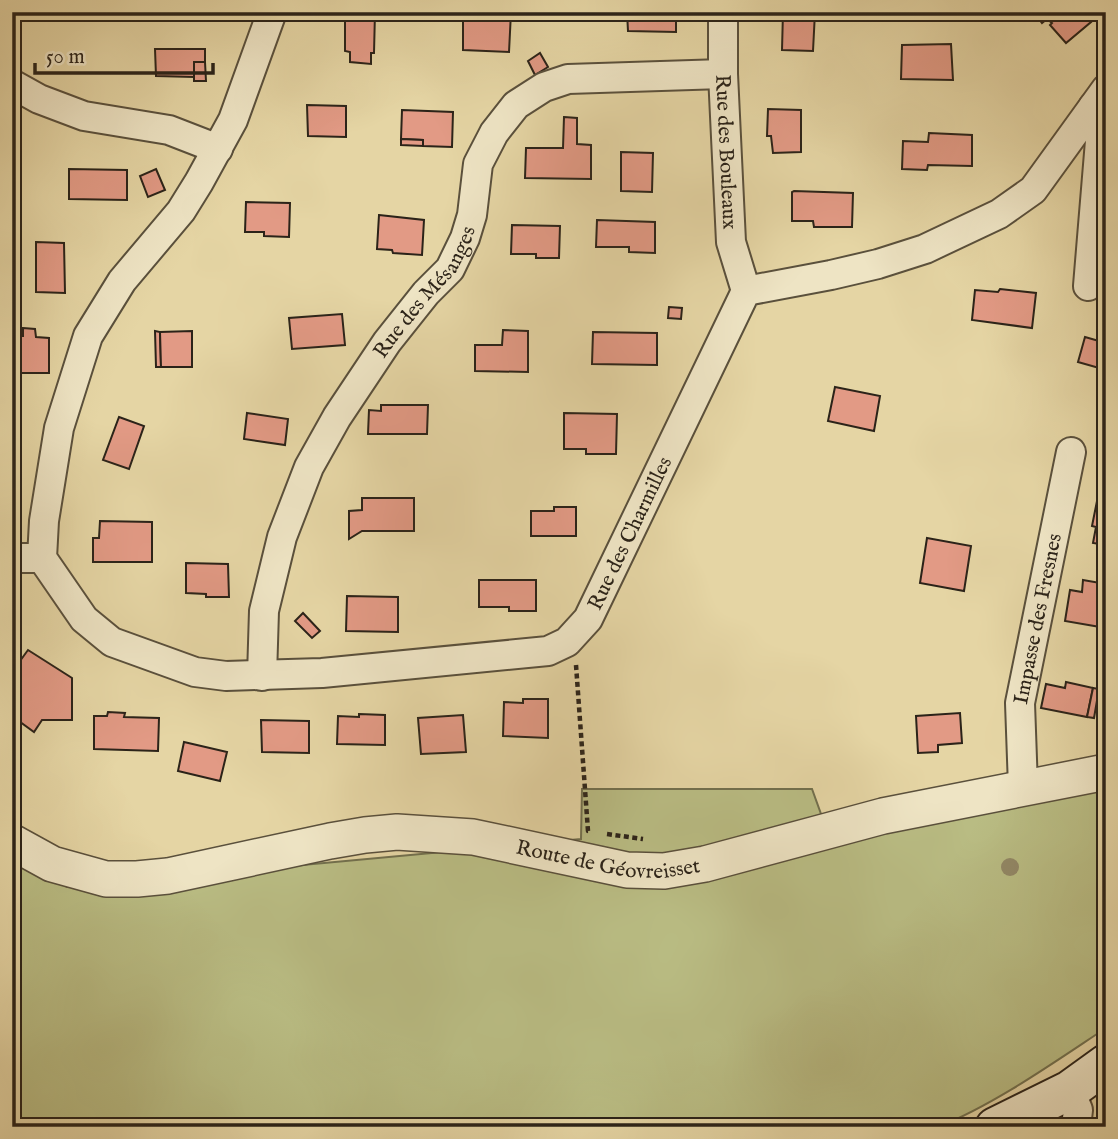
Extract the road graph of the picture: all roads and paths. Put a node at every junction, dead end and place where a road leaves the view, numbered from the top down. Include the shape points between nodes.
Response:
1 (272, 12) edge
2 (723, 12) edge
3 (723, 74) junction
4 (12, 84) edge
5 (1099, 98) edge
6 (218, 149) junction
7 (1088, 286) dead end
8 (746, 291) junction
9 (1071, 452) dead end
10 (12, 558) edge
11 (42, 558) junction
12 (567, 642) junction
13 (262, 676) junction
14 (1106, 772) edge
15 (1023, 787) junction
16 (652, 840) dead end
17 (12, 842) edge
18 (1106, 1064) edge
19 (1073, 1108) edge
20 (995, 1127) edge

1 - 6 street
2 - 3 street, Rue des Bouleaux
3 - 8 street, Rue des Bouleaux via 731,242
3 - 13 street, Rue des Mésanges via 568,79 544,87 516,105 494,133 478,164 472,215 450,269 387,342 309,467 282,537 264,611
4 - 6 street via 84,116 169,130
5 - 7 street via 1100,141
5 - 8 street via 1033,190 989,220 878,264
6 - 11 street via 181,211 122,281 88,336 59,428
8 - 12 street, Rue des Charmilles via 588,619
9 - 15 street, Impasse des Fresnes via 1020,703
10 - 11 street
11 - 13 street via 84,619 112,642 195,672
12 - 13 street via 548,651
12 - 16 path via 577,667 588,831
14 - 15 street, Route de Géovreisset
15 - 17 street, Route de Géovreisset via 883,816 664,871 627,870 473,837 397,832 330,841 168,876 106,879 52,864
18 - 19 main road
19 - 20 main road

